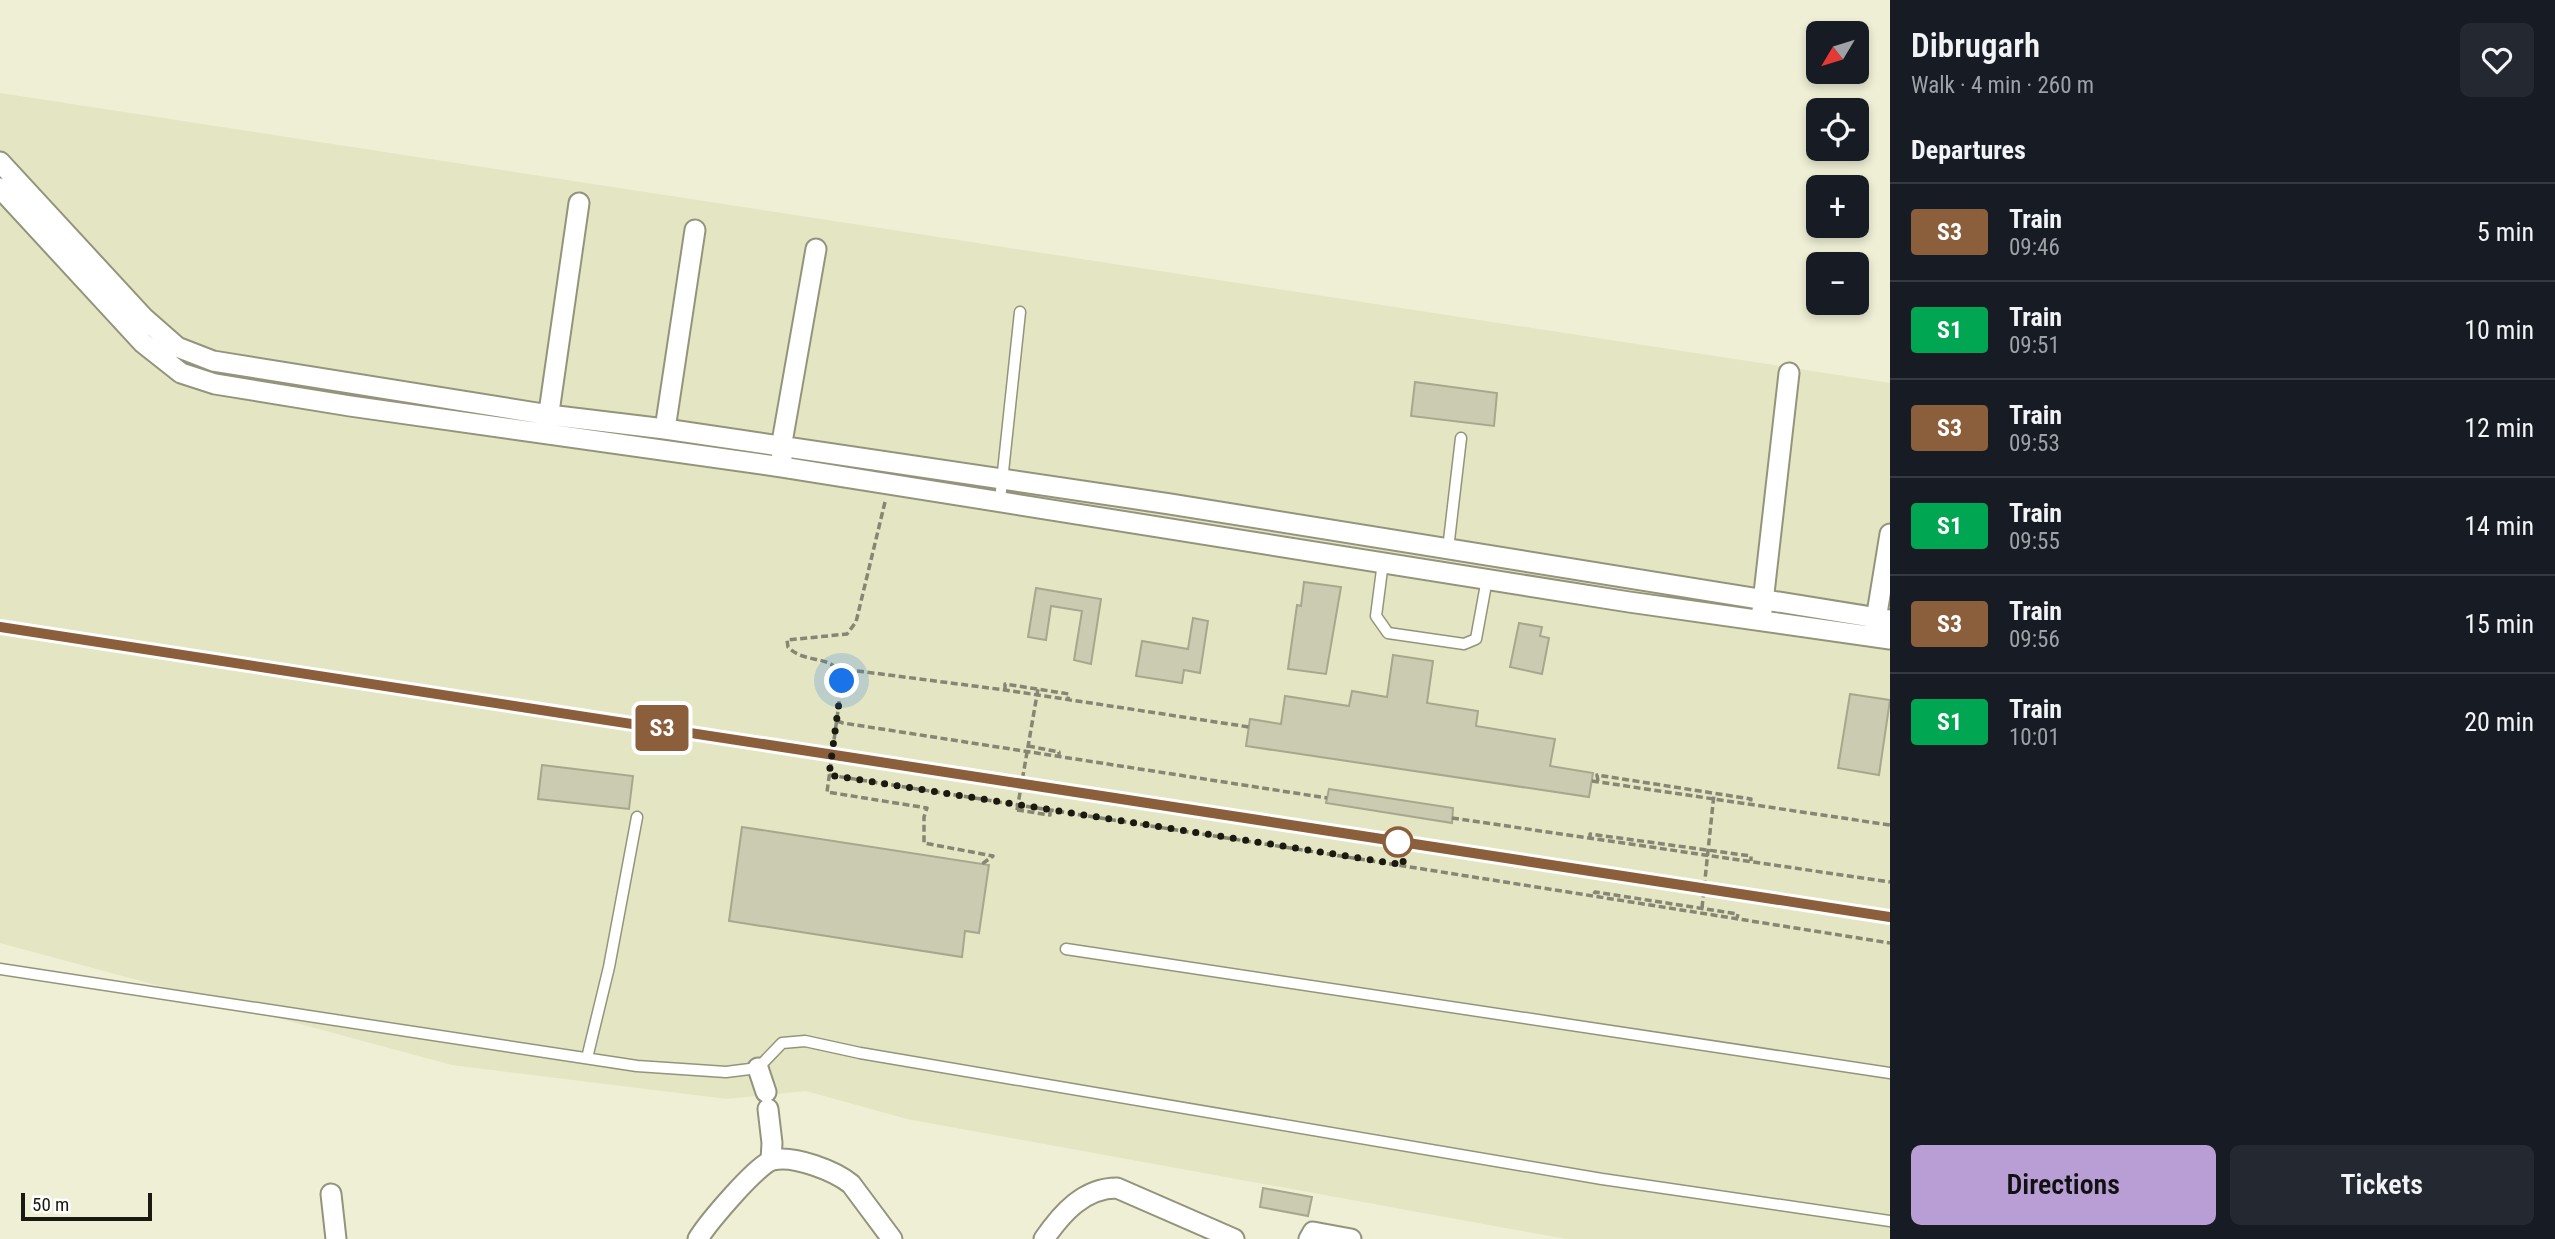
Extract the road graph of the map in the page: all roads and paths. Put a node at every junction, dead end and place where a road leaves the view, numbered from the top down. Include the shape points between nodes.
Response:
1 (0, 162) edge
2 (0, 188) edge
3 (579, 203) dead end
4 (695, 230) dead end
5 (816, 249) dead end
6 (1020, 312) dead end
7 (1789, 373) dead end
8 (547, 424) junction
9 (664, 429) junction
10 (1461, 438) dead end
11 (781, 457) junction
12 (1002, 480) junction
13 (889, 483) junction
14 (1000, 500) junction
15 (1890, 534) edge
16 (1448, 549) junction
17 (1384, 562) junction
18 (1487, 579) junction
19 (1762, 609) junction
20 (1883, 628) edge
21 (835, 664) junction
22 (1038, 689) junction
23 (1005, 690) junction
24 (1068, 699) junction
25 (837, 720) junction
26 (1249, 727) dead end
27 (1028, 746) junction
28 (1059, 755) junction
29 (829, 775) junction
30 (1714, 794) junction
31 (1327, 798) dead end
32 (1750, 804) junction
33 (1050, 809) junction
34 (637, 817) dead end
35 (1452, 818) dead end
36 (1890, 825) edge
37 (1590, 839) junction
38 (1708, 850) junction
39 (1751, 861) junction
40 (982, 864) dead end
41 (1890, 882) edge
42 (1594, 895) junction
43 (1702, 908) junction
44 (1737, 918) junction
45 (1890, 943) edge
46 (1066, 949) dead end
47 (0, 969) edge
48 (587, 1059) junction
49 (758, 1068) junction
50 (1890, 1073) edge
51 (771, 1160) junction
52 (331, 1194) dead end
53 (1890, 1221) edge
54 (336, 1239) edge
55 (698, 1239) edge
56 (892, 1239) edge
57 (1044, 1239) edge
58 (1234, 1239) edge
59 (1310, 1239) edge
60 (1351, 1239) edge

1 - 8 street via 144,318 195,356
2 - 8 street via 144,343 167,364 195,379 350,406
3 - 8 street
4 - 9 street
5 - 11 street
6 - 12 lane
7 - 19 street
8 - 9 street
8 - 11 street
9 - 11 street
10 - 16 lane
11 - 12 street
11 - 13 street
12 - 14 lane
12 - 16 street
13 - 14 street
13 - 21 path via 856,622 846,634 788,640 794,654
14 - 17 street
15 - 20 street
16 - 19 street
17 - 18 street
17 - 18 lane via 1376,615 1388,633 1464,644 1476,639
18 - 19 street via 1629,602
19 - 20 street
21 - 23 path via 850,670
21 - 25 path via 842,681
22 - 23 path via 1005,684
22 - 24 path via 1069,694
22 - 27 path, bridge
23 - 24 path
24 - 26 path
25 - 28 path
25 - 29 path
27 - 28 path
27 - 33 path, bridge via 1017,810 1050,815
28 - 31 path
29 - 33 path
29 - 40 path via 828,792 927,808 924,843 993,856
30 - 32 path via 1751,799
30 - 32 path via 1597,775 1595,781
30 - 38 path, bridge
32 - 36 path
33 - 42 path
34 - 48 lane
35 - 37 path
37 - 38 path via 1590,834
37 - 39 path
38 - 39 path via 1751,856
38 - 43 path, bridge
39 - 41 path
42 - 43 path
42 - 44 path
43 - 44 path via 1738,914
44 - 45 path
46 - 50 lane
47 - 48 lane
48 - 49 lane via 726,1072
49 - 51 street via 767,1101
49 - 53 lane via 782,1043 805,1041 1588,1177
51 - 55 street via 754,1173
51 - 56 street via 788,1159 842,1177
52 - 54 street
57 - 58 street via 1085,1195 1117,1188
59 - 60 street via 1313,1232

